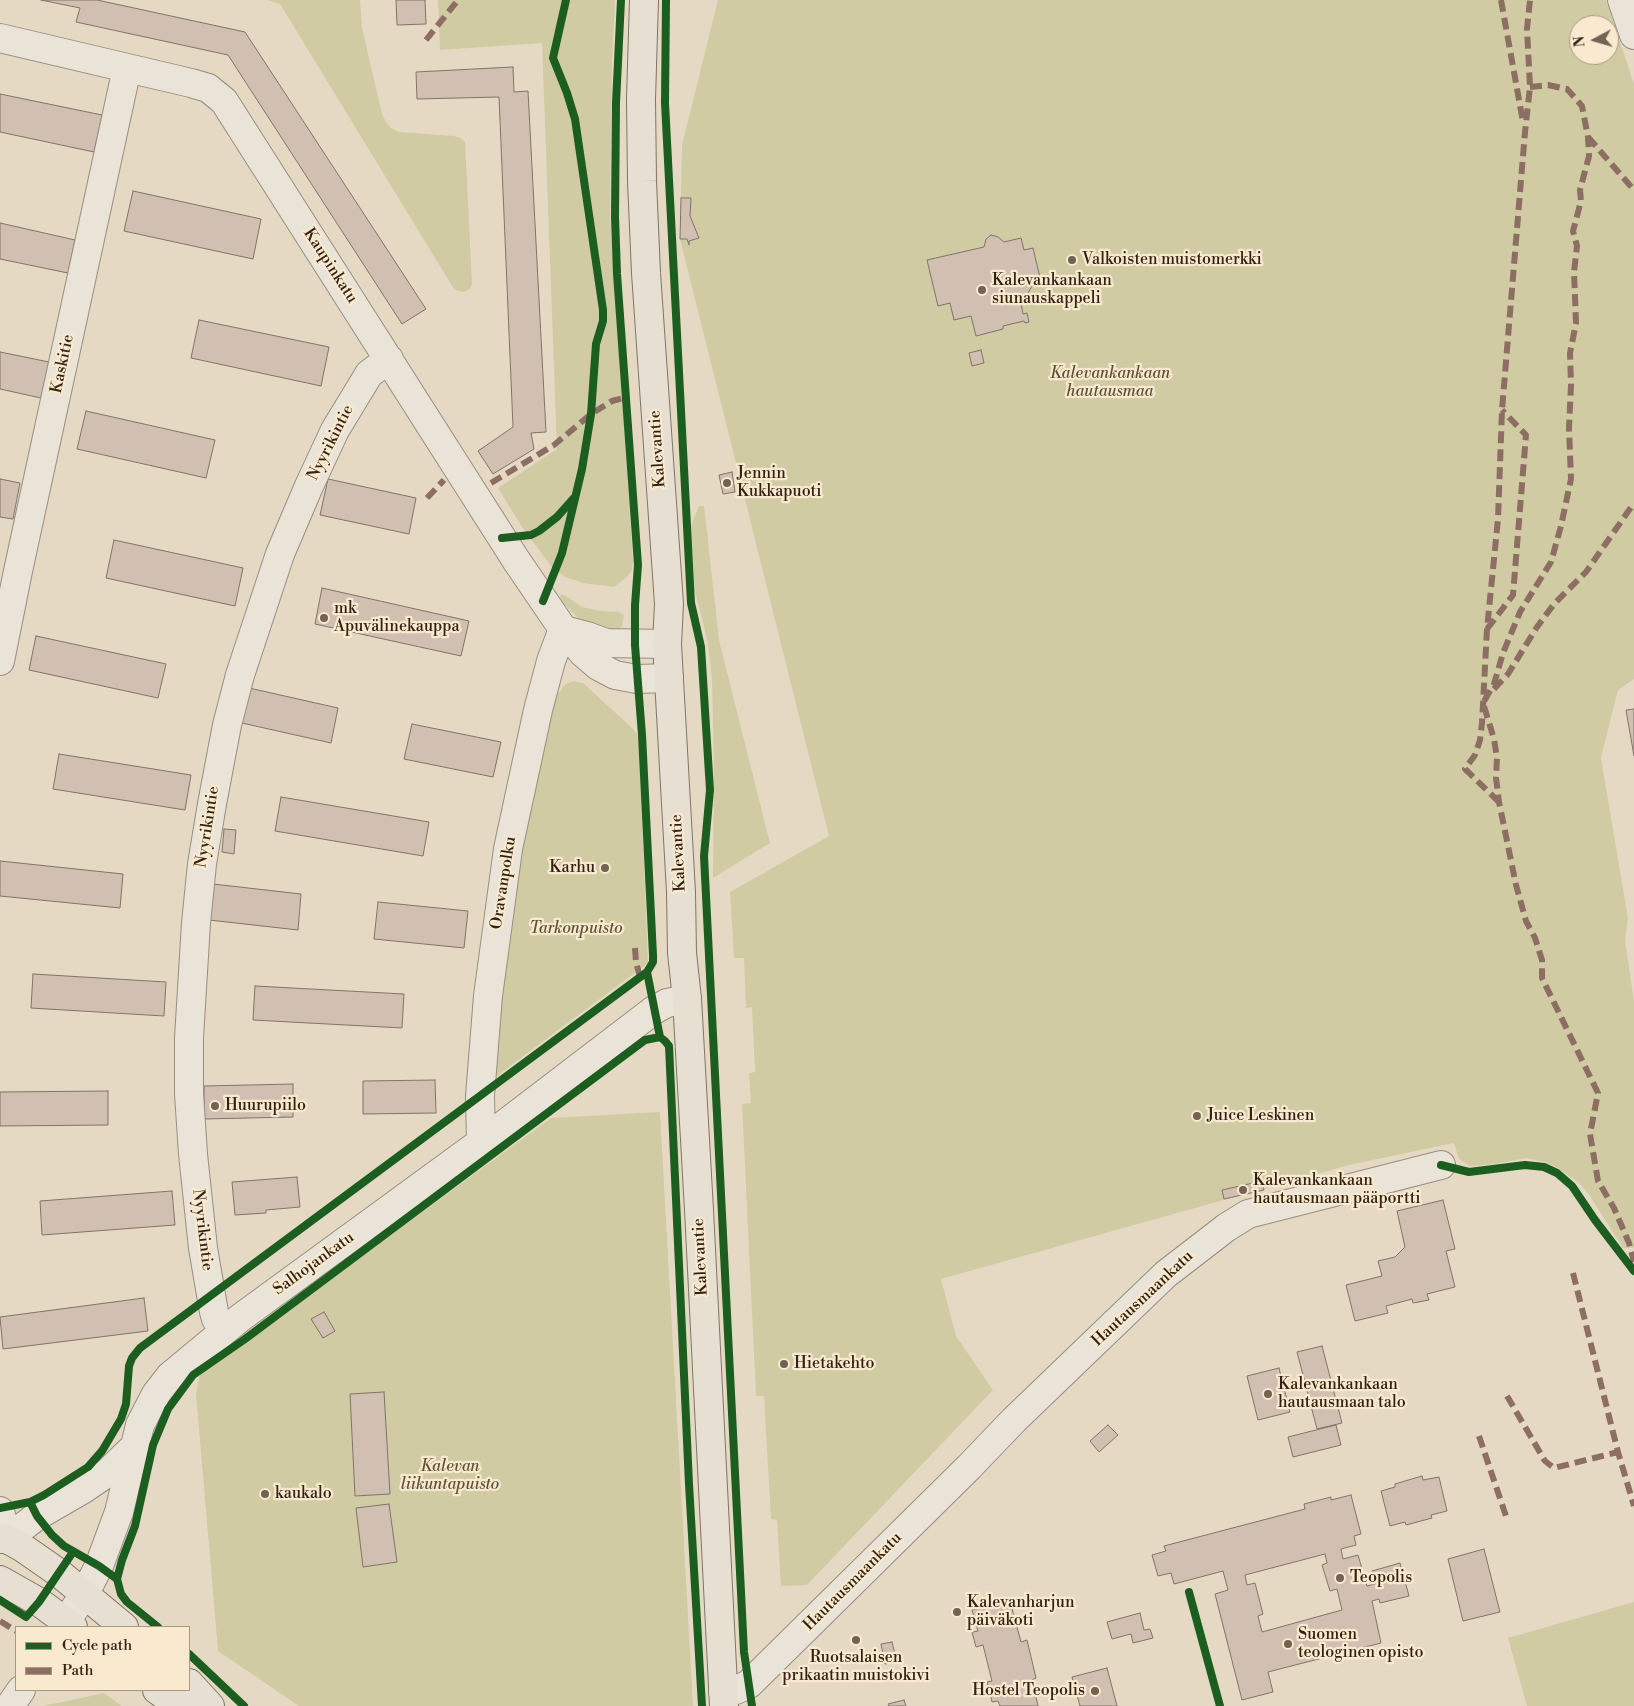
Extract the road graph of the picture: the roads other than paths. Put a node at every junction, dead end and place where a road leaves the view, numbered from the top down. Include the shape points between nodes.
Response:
1 (644, 0) edge
2 (1622, 0) edge
3 (1634, 35) edge
4 (0, 38) edge
5 (127, 68) junction
6 (389, 359) junction
7 (562, 629) junction
8 (667, 644) junction
9 (0, 661) edge
10 (669, 678) junction
11 (687, 999) junction
12 (481, 1142) junction
13 (1441, 1165) dead end
14 (224, 1330) junction
15 (134, 1447) junction
16 (0, 1511) edge
17 (3, 1539) edge
18 (4, 1582) edge
19 (84, 1595) junction
20 (66, 1625) edge
21 (123, 1626) edge
22 (190, 1684) edge
23 (20, 1691) edge
24 (158, 1691) edge
25 (724, 1699) edge
26 (10, 1706) edge
27 (180, 1706) edge
28 (210, 1706) edge

1 - 8 main road, Kalevantie via 642,181 669,604
2 - 3 street
4 - 5 street, Kaupinkatu
5 - 6 street, Kaupinkatu via 208,88 224,101
5 - 9 street, Kaskitie
6 - 7 street, Kaupinkatu
6 - 14 street, Nyyrikintie via 369,374 335,430 280,554 240,674 212,804 196,923 189,1094 203,1248 214,1312
7 - 8 street via 606,643
7 - 10 street, Kaupinkatu via 583,653 615,675 637,679
7 - 12 street, Oravanpolku via 538,710 508,849 488,996 480,1096
8 - 10 main road, Kalevantie
10 - 11 main road, Kalevantie
11 - 12 street, Salhojankatu via 667,1003 654,1010
11 - 25 main road, Kalevantie
12 - 14 street, Salhojankatu
13 - 25 street, Hautausmaankatu via 1248,1214 1220,1232 1166,1274 749,1684
14 - 15 street, Salhojankatu via 179,1367 162,1386 140,1425
15 - 17 street via 82,1490
15 - 19 street, Salhojankatu via 113,1529
16 - 17 street
17 - 19 main road via 59,1573
18 - 20 main road via 39,1602
19 - 20 street, Salhojankatu
19 - 21 main road
22 - 28 main road
23 - 26 street
24 - 27 main road

